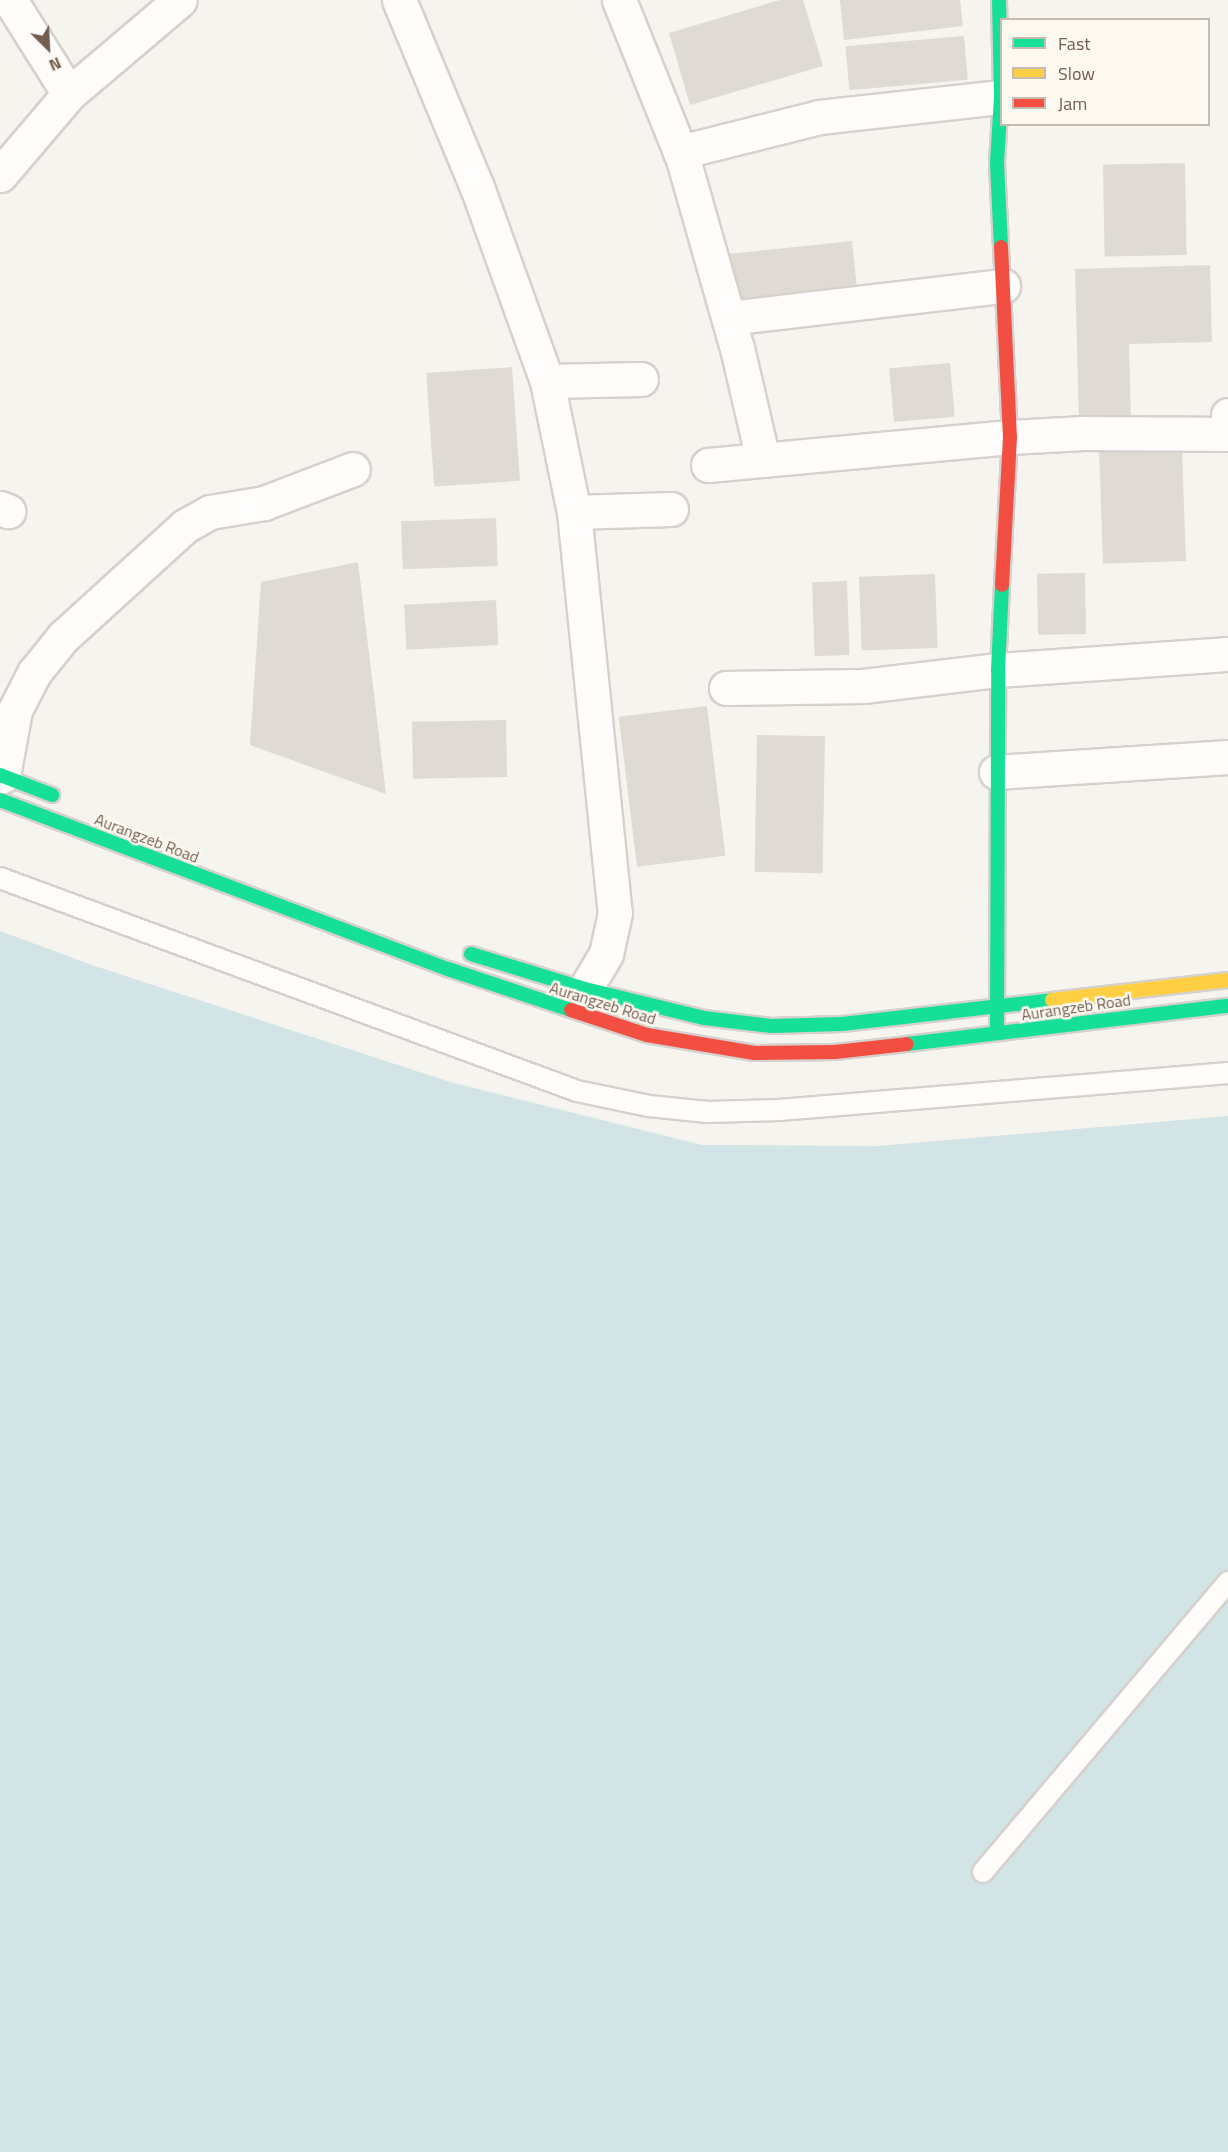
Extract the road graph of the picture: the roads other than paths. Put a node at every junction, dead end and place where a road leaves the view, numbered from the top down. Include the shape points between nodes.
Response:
1 (10, 0) edge
2 (180, 0) edge
3 (399, 0) edge
4 (619, 0) edge
5 (999, 0) edge
6 (1000, 48) edge
7 (69, 94) junction
8 (1000, 97) edge
9 (1000, 114) edge
10 (680, 152) junction
11 (0, 175) edge
12 (1003, 286) junction
13 (729, 318) junction
14 (641, 379) dead end
15 (547, 381) junction
16 (1228, 415) edge
17 (1010, 437) junction
18 (763, 460) junction
19 (708, 465) dead end
20 (353, 469) dead end
21 (671, 509) dead end
22 (574, 512) junction
23 (1228, 654) edge
24 (998, 670) junction
25 (726, 688) dead end
26 (1228, 757) edge
27 (996, 772) junction
28 (1, 784) edge
29 (69, 802) dead end
30 (0, 878) edge
31 (457, 949) dead end
32 (1228, 980) edge
33 (585, 989) junction
34 (997, 1006) junction
35 (1228, 1006) edge
36 (997, 1035) junction
37 (1228, 1072) edge
38 (1228, 1582) edge
39 (983, 1872) dead end

1 - 7 street
2 - 7 street
3 - 15 street via 477,187
4 - 10 street
5 - 6 main road
7 - 11 street
8 - 10 street via 819,117
9 - 12 main road via 997,163
10 - 13 street
12 - 13 street
12 - 17 main road
13 - 18 street
14 - 15 street
15 - 22 street
16 - 17 street via 1227,434
17 - 18 street
17 - 24 main road
18 - 19 street
20 - 28 street via 264,503 210,512 185,526 70,631 34,673 15,711
21 - 22 street
22 - 33 street via 615,913 606,954
23 - 24 street
24 - 25 street via 863,686
24 - 27 main road
26 - 27 street
27 - 34 main road
28 - 29 main road
28 - 36 main road, Aurangzeb Road via 448,969 647,1035 766,1053 835,1052
30 - 37 lane via 577,1090 650,1106 708,1112 779,1110
31 - 33 main road, Aurangzeb Road
32 - 34 main road, Aurangzeb Road
33 - 34 main road, Aurangzeb Road via 704,1018 772,1026 842,1024
34 - 36 main road
35 - 36 main road, Aurangzeb Road
38 - 39 lane

